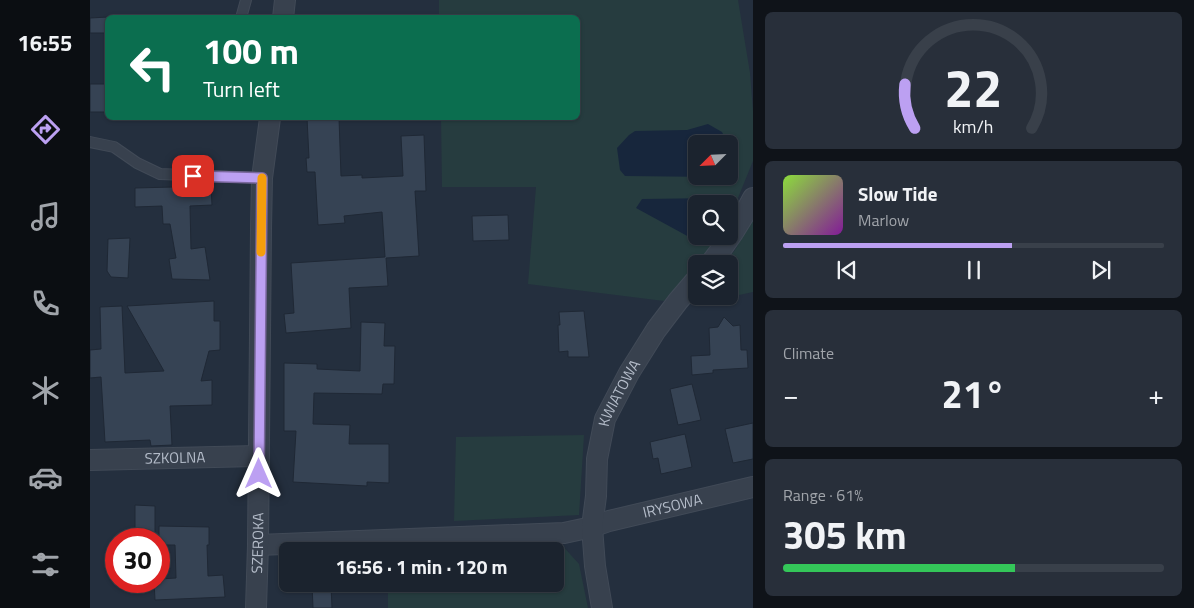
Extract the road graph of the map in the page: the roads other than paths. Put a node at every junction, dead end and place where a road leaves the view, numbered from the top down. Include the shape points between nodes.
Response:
1 (246, 0) edge
2 (285, 0) edge
3 (242, 15) edge
4 (283, 15) edge
5 (270, 120) edge
6 (90, 142) edge
7 (262, 178) junction
8 (753, 198) edge
9 (716, 255) edge
10 (688, 289) edge
11 (259, 456) junction
12 (90, 460) edge
13 (753, 487) edge
14 (592, 527) junction
15 (258, 545) junction
16 (256, 608) edge
17 (602, 608) edge

1 - 3 lane
2 - 4 street
5 - 7 street, SZEROKA
6 - 7 lane via 114,147 160,174
7 - 11 street, SZEROKA
8 - 9 street
10 - 14 street, KWIATOWA via 651,337 605,419 597,459
11 - 12 street, SZKOLNA
11 - 15 street, SZEROKA
13 - 14 street, IRYSOWA
14 - 15 street via 564,533
14 - 17 street, KWIATOWA
15 - 16 street, SZEROKA

